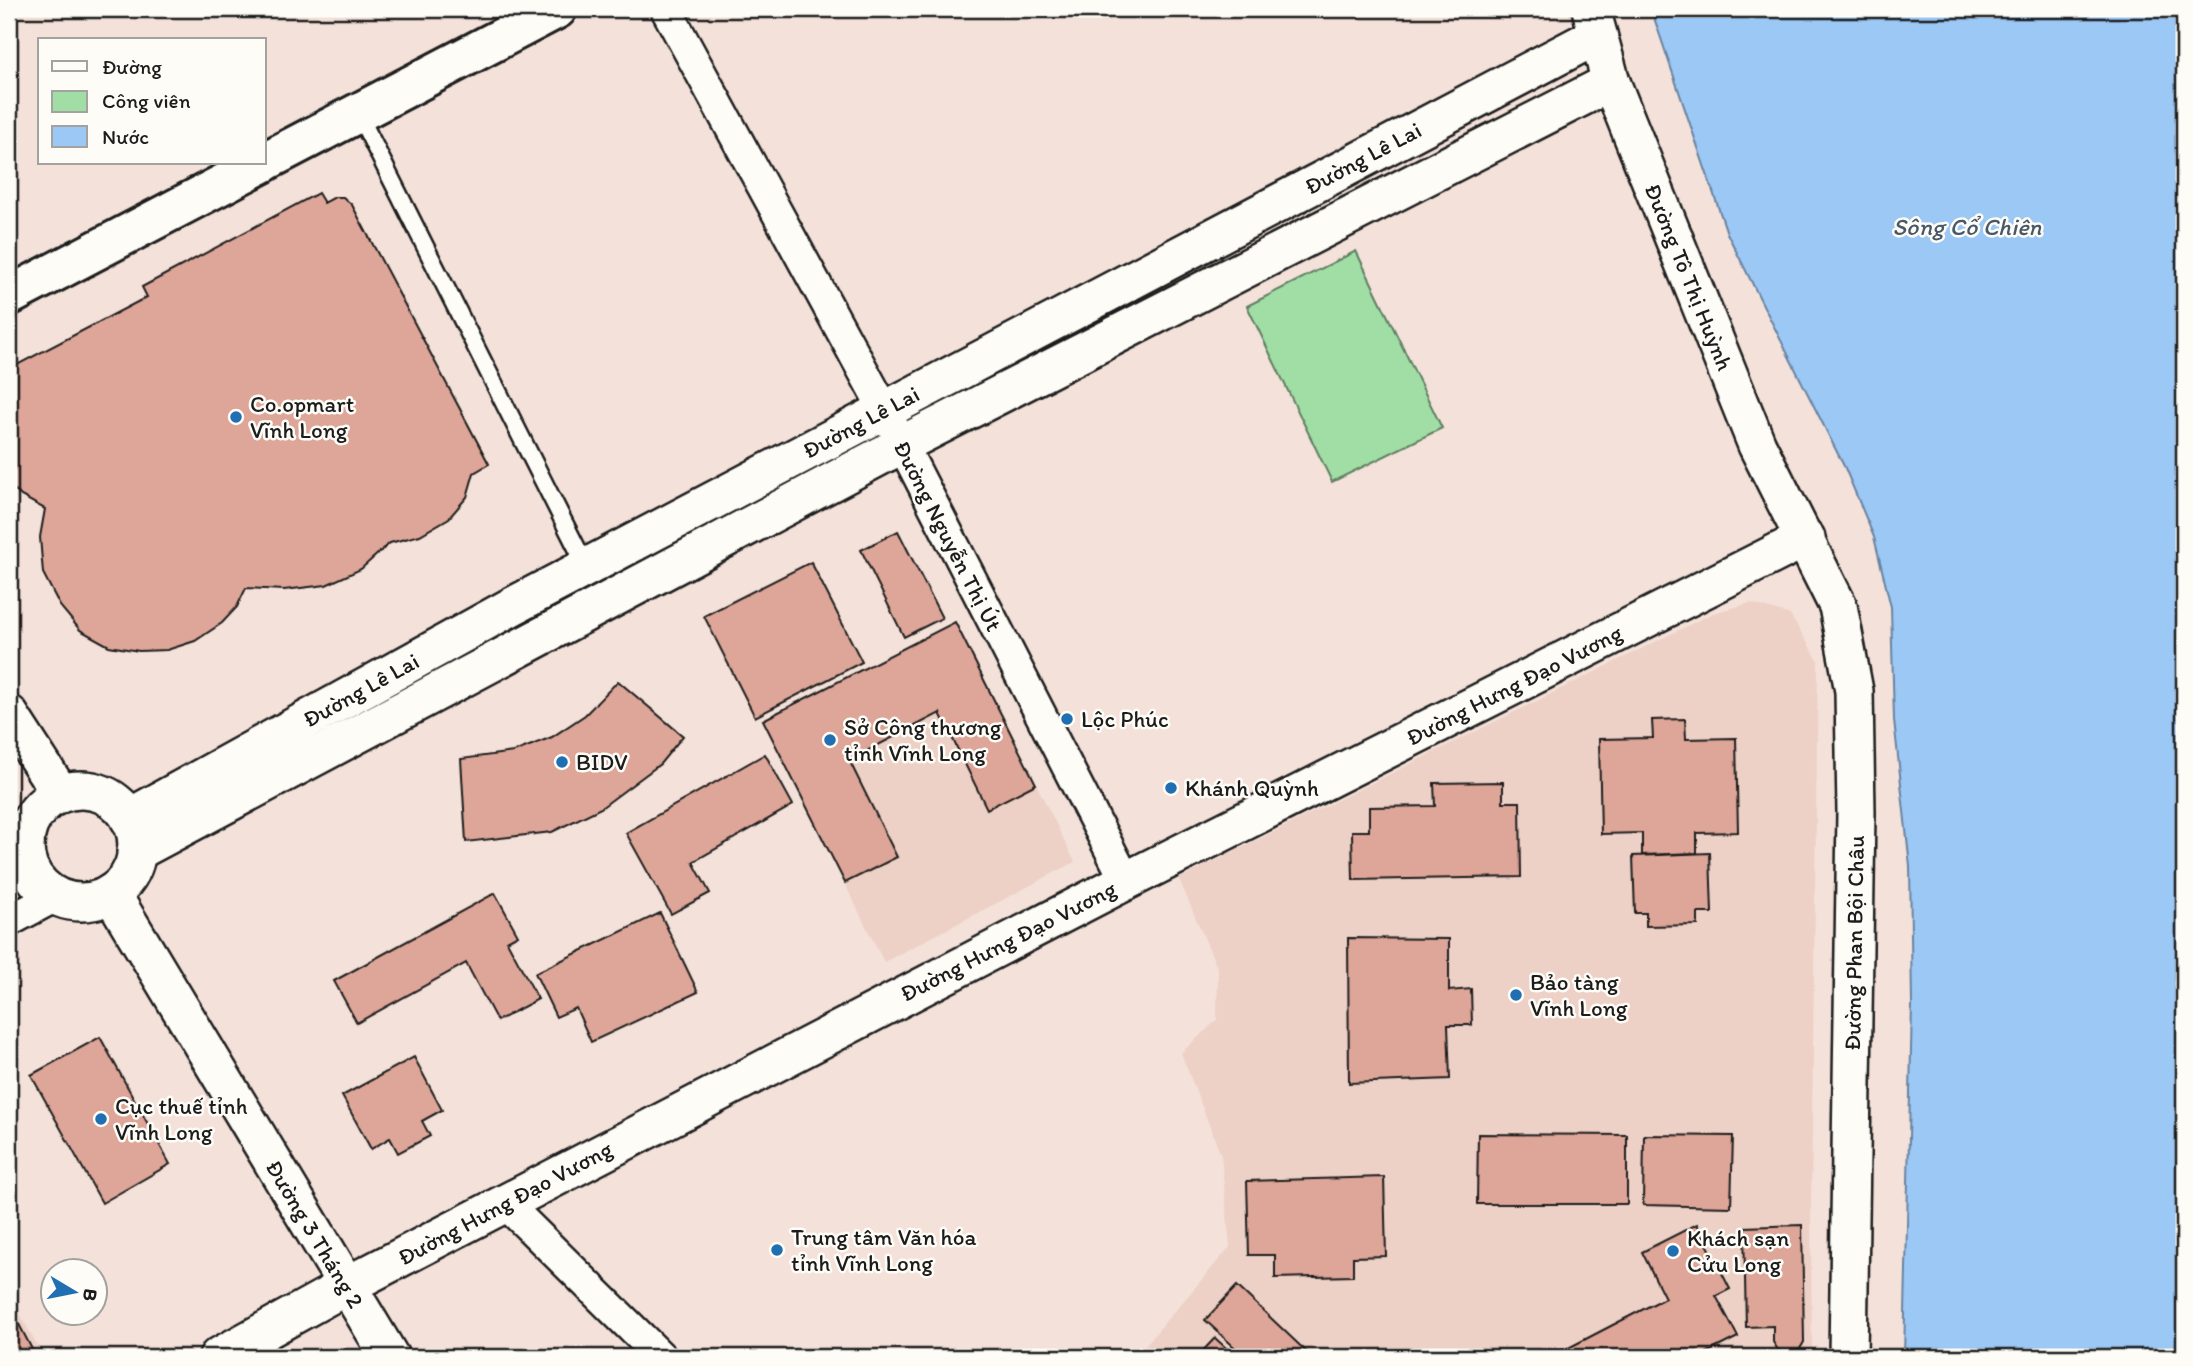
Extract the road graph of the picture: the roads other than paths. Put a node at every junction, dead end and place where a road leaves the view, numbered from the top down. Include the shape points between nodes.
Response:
1 (557, 9) edge
2 (666, 9) edge
3 (1594, 22) edge
4 (1611, 82) junction
5 (358, 113) junction
6 (266, 160) edge
7 (259, 164) edge
8 (9, 296) edge
9 (884, 409) junction
10 (901, 445) junction
11 (1805, 538) junction
12 (587, 569) junction
13 (9, 713) edge
14 (60, 793) junction
15 (133, 835) junction
16 (17, 847) edge
17 (1126, 881) junction
18 (111, 894) junction
19 (56, 896) junction
20 (9, 921) edge
21 (505, 1203) junction
22 (346, 1286) junction
23 (218, 1357) edge
24 (390, 1357) edge
25 (661, 1357) edge
26 (1848, 1357) edge

1 - 5 main road
2 - 9 street, Đường Nguyễn Thị Út
3 - 4 street, Đường Tô Thị Huỳnh
3 - 9 street, Đường Lê Lai
4 - 10 street, Đường Lê Lai
4 - 11 street, Đường Tô Thị Huỳnh via 1757,445
5 - 6 main road
5 - 12 lane
7 - 8 main road
9 - 10 street, Đường Nguyễn Thị Út
9 - 12 street, Đường Lê Lai
10 - 15 street, Đường Lê Lai
10 - 17 street, Đường Nguyễn Thị Út
11 - 17 street, Đường Hưng Đạo Vương
11 - 26 street, Đường Phan Bội Châu via 1838,606 1854,691
12 - 15 street, Đường Lê Lai via 511,607
13 - 14 street
14 - 15 street via 77,789 112,799
14 - 16 street via 33,816
15 - 18 street via 135,863
16 - 19 street via 40,884
17 - 21 street, Đường Hưng Đạo Vương
18 - 19 street via 74,902
18 - 22 street, Đường 3 Tháng 2
19 - 20 street
21 - 22 street, Đường Hưng Đạo Vương
21 - 25 street
22 - 23 street, Đường Hưng Đạo Vương
22 - 24 street, Đường 3 Tháng 2

